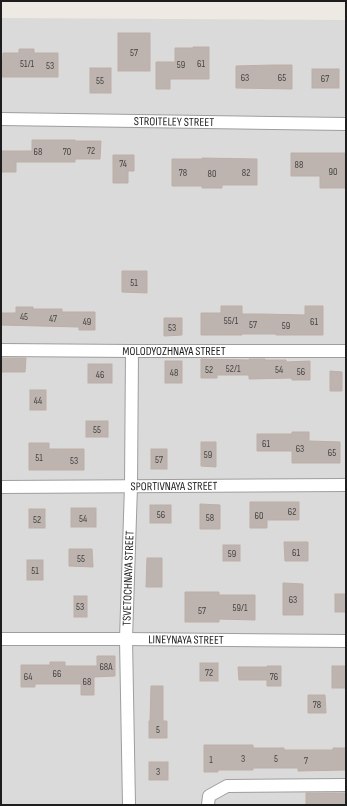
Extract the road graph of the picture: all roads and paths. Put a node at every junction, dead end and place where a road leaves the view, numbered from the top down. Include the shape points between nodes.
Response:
1 (1, 119) edge
2 (346, 124) edge
3 (1, 350) edge
4 (346, 350) edge
5 (132, 351) junction
6 (346, 485) edge
7 (131, 486) junction
8 (1, 487) edge
9 (126, 639) junction
10 (1, 640) edge
11 (346, 641) edge
12 (346, 785) edge
13 (129, 805) edge
14 (208, 805) edge

1 - 2 street, STROITELEY STREET
3 - 5 street, MOLODYOZHNAYA STREET
4 - 5 street, MOLODYOZHNAYA STREET
5 - 7 street, TSVETOCHNAYA STREET
6 - 7 street, SPORTIVNAYA STREET
7 - 8 street, SPORTIVNAYA STREET
7 - 9 street, TSVETOCHNAYA STREET
9 - 10 street, LINEYNAYA STREET
9 - 11 street, LINEYNAYA STREET
9 - 13 street, TSVETOCHNAYA STREET
12 - 14 street via 227,786 209,796

